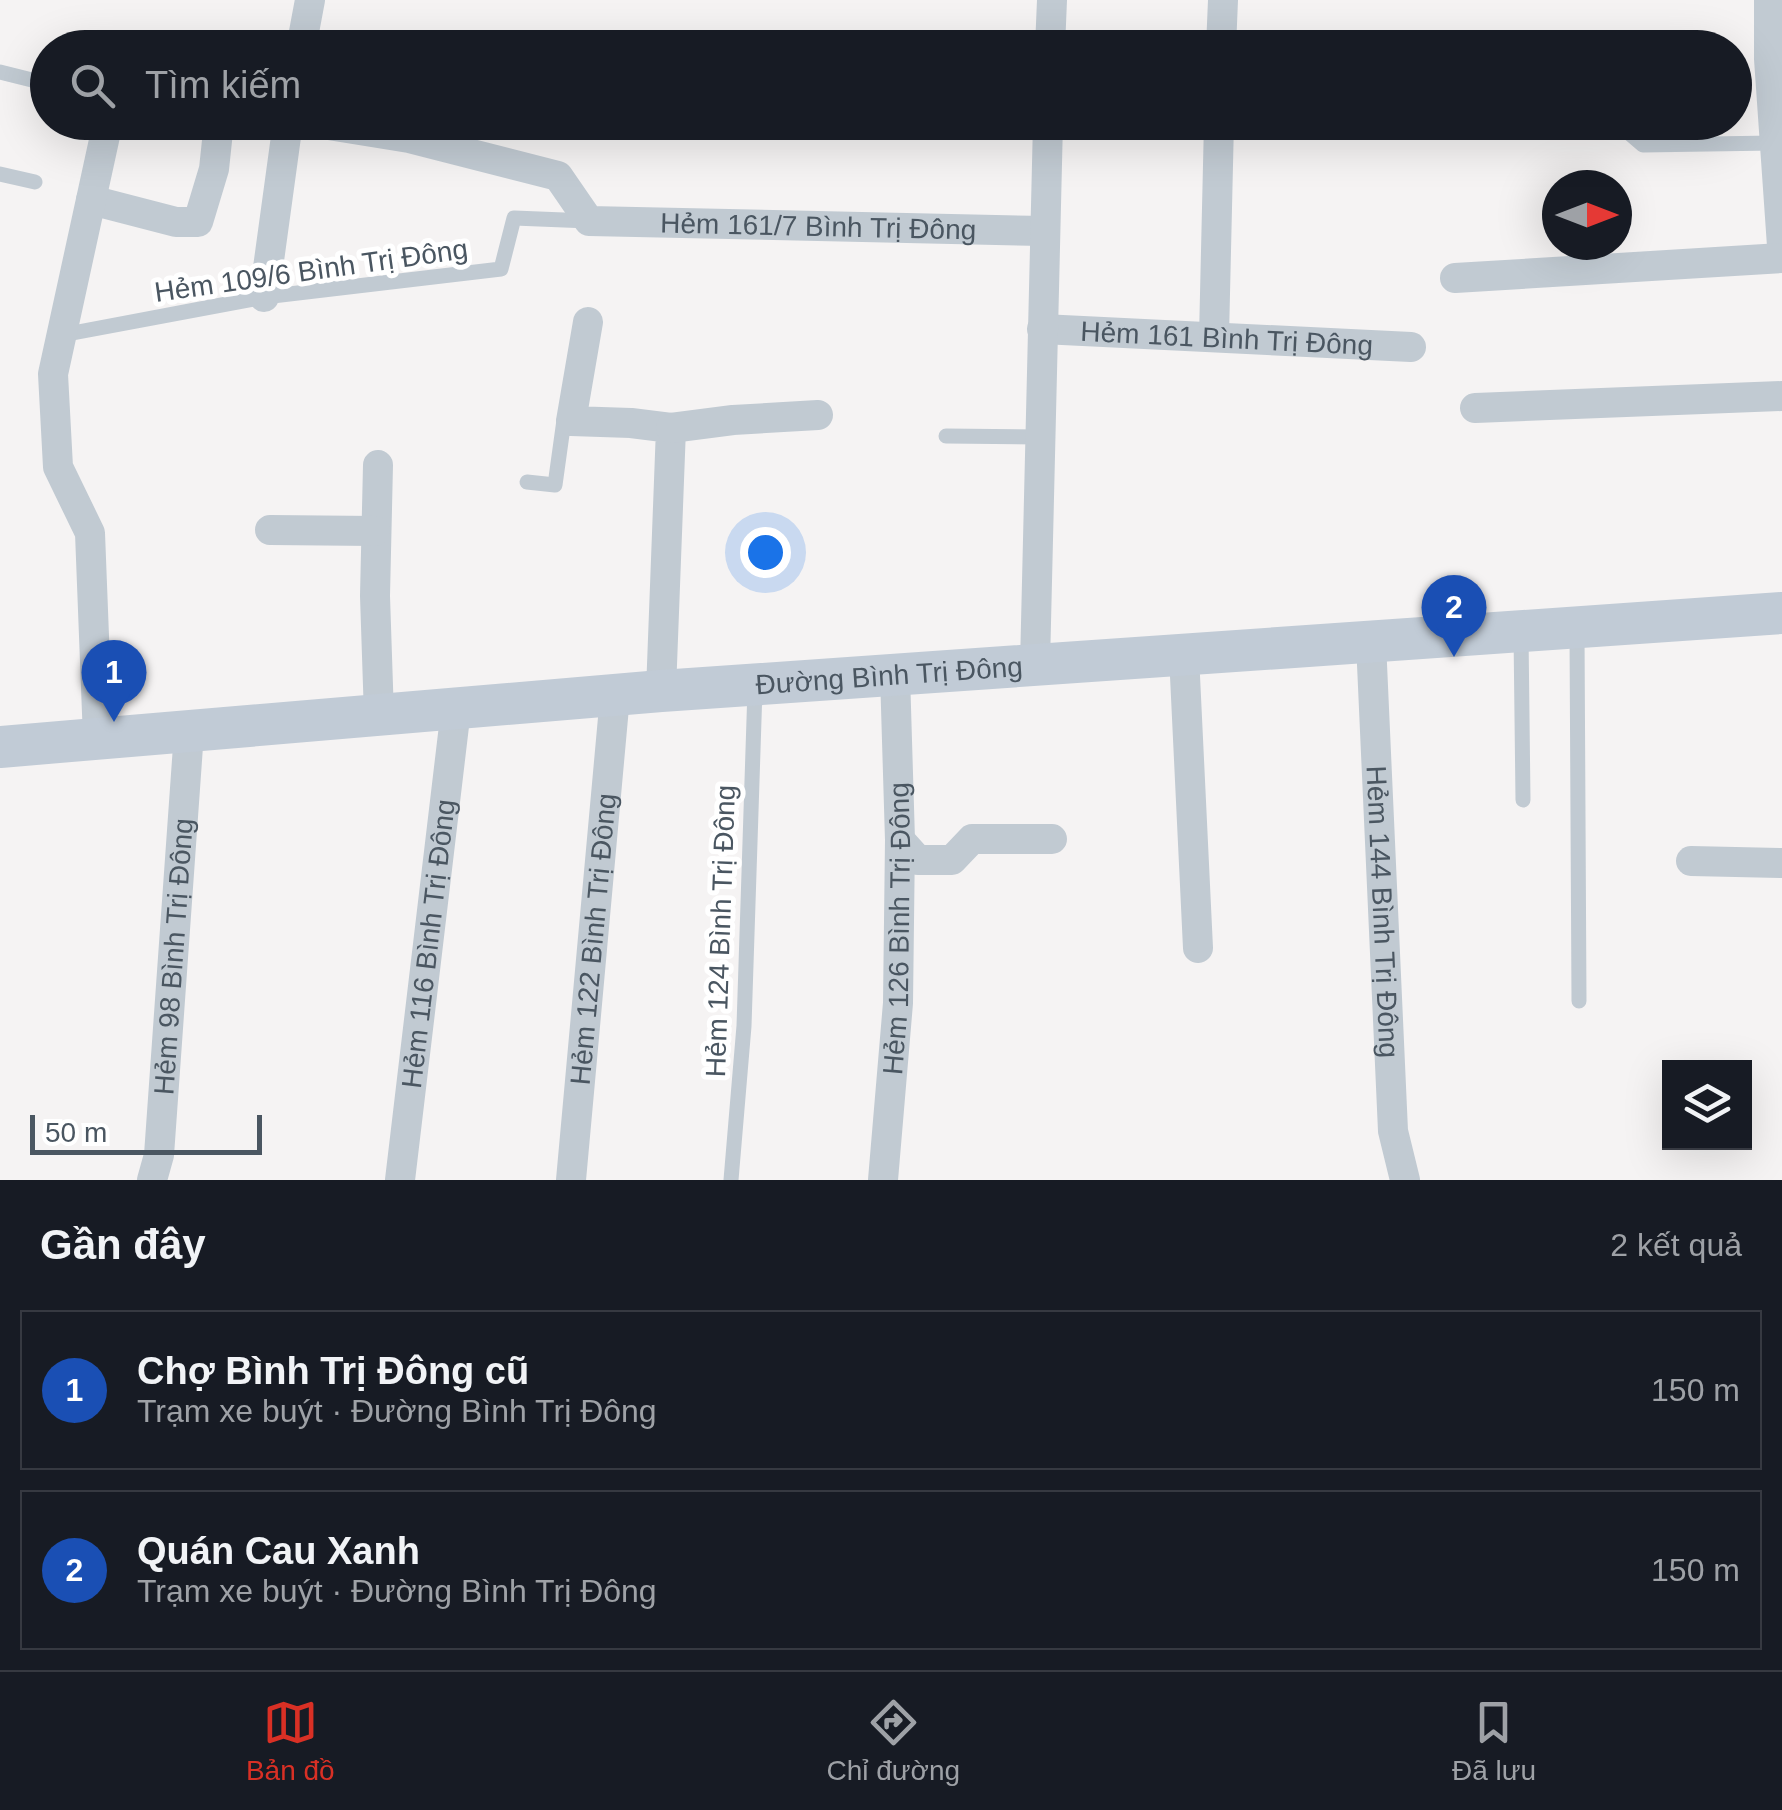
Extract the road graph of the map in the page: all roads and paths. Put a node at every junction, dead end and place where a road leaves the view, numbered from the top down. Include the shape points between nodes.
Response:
1 (310, 0) edge
2 (1052, 0) edge
3 (1222, 0) edge
4 (1769, 0) edge
5 (304, 30) edge
6 (1051, 30) edge
7 (1221, 30) edge
8 (1776, 58) edge
9 (0, 72) edge
10 (30, 80) edge
11 (104, 140) edge
12 (217, 140) edge
13 (286, 140) edge
14 (417, 140) edge
15 (1047, 140) edge
16 (1219, 140) edge
17 (1637, 140) edge
18 (1774, 143) junction
19 (0, 174) edge
20 (35, 182) dead end
21 (90, 200) junction
22 (589, 221) junction
23 (1044, 230) junction
24 (1781, 232) edge
25 (1782, 258) edge
26 (1455, 278) dead end
27 (264, 297) junction
28 (588, 322) dead end
29 (1042, 329) junction
30 (62, 335) junction
31 (1214, 337) junction
32 (1411, 346) dead end
33 (1782, 396) edge
34 (1475, 408) dead end
35 (818, 416) dead end
36 (571, 420) junction
37 (671, 428) junction
38 (946, 436) dead end
39 (1040, 437) junction
40 (378, 465) dead end
41 (527, 482) dead end
42 (270, 530) dead end
43 (375, 531) junction
44 (1782, 613) edge
45 (1578, 628) junction
46 (1520, 632) junction
47 (1371, 642) junction
48 (1184, 655) junction
49 (1035, 665) junction
50 (895, 674) junction
51 (755, 684) junction
52 (661, 691) junction
53 (615, 696) junction
54 (456, 710) junction
55 (378, 716) junction
56 (189, 732) junction
57 (98, 739) junction
58 (0, 747) edge
59 (1523, 800) dead end
60 (1052, 839) dead end
61 (900, 840) junction
62 (1691, 861) dead end
63 (1782, 863) edge
64 (1198, 948) dead end
65 (1579, 1001) dead end
66 (152, 1180) edge
67 (400, 1180) edge
68 (571, 1180) edge
69 (731, 1180) edge
70 (883, 1180) edge
71 (1404, 1180) edge

1 - 5 street
2 - 6 street
3 - 7 street
4 - 8 street
8 - 18 street
9 - 10 lane
11 - 21 street
12 - 21 street via 198,222
13 - 27 street
14 - 22 street via 558,176
15 - 23 street, Hẻm 161 Bình Trị Đông
16 - 31 street
17 - 18 lane
18 - 24 street
19 - 20 lane
21 - 30 street
22 - 23 street, Hẻm 161/7 Bình Trị Đông
22 - 27 lane, Hẻm 109/6 Bình Trị Đông via 514,218 500,269
23 - 29 street, Hẻm 161 Bình Trị Đông
25 - 26 street
27 - 30 lane, Hẻm 109/6 Bình Trị Đông
28 - 36 street
29 - 31 street, Hẻm 161 Bình Trị Đông
29 - 39 street, Hẻm 161 Bình Trị Đông
30 - 57 street via 53,374 58,467 90,533
31 - 32 street, Hẻm 161 Bình Trị Đông
33 - 34 street
35 - 37 street
36 - 37 street
36 - 41 lane via 564,420 555,486
37 - 52 street
38 - 39 lane
39 - 49 street, Hẻm 161 Bình Trị Đông
40 - 43 street
42 - 43 street
43 - 55 street
44 - 45 street, Đường Bình Trị Đông
45 - 46 street, Đường Bình Trị Đông
45 - 65 lane
46 - 47 street, Đường Bình Trị Đông
46 - 59 lane
47 - 48 street, Đường Bình Trị Đông
47 - 71 street, Hẻm 144 Bình Trị Đông via 1393,1130
48 - 49 street, Đường Bình Trị Đông
48 - 64 street
49 - 50 street, Đường Bình Trị Đông
50 - 51 street, Đường Bình Trị Đông
50 - 61 street, Hẻm 126 Bình Trị Đông
51 - 52 street, Đường Bình Trị Đông
51 - 69 lane, Hẻm 124 Bình Trị Đông via 744,1026
52 - 53 street, Đường Bình Trị Đông
53 - 54 street, Đường Bình Trị Đông
53 - 68 street, Hẻm 122 Bình Trị Đông
54 - 55 street, Đường Bình Trị Đông
54 - 67 street, Hẻm 116 Bình Trị Đông
55 - 56 street, Đường Bình Trị Đông
56 - 57 street, Đường Bình Trị Đông
56 - 66 street, Hẻm 98 Bình Trị Đông via 159,1156
57 - 58 street, Đường Bình Trị Đông
60 - 61 street via 972,839 952,860 918,860
61 - 70 street, Hẻm 126 Bình Trị Đông via 898,1003
62 - 63 street

